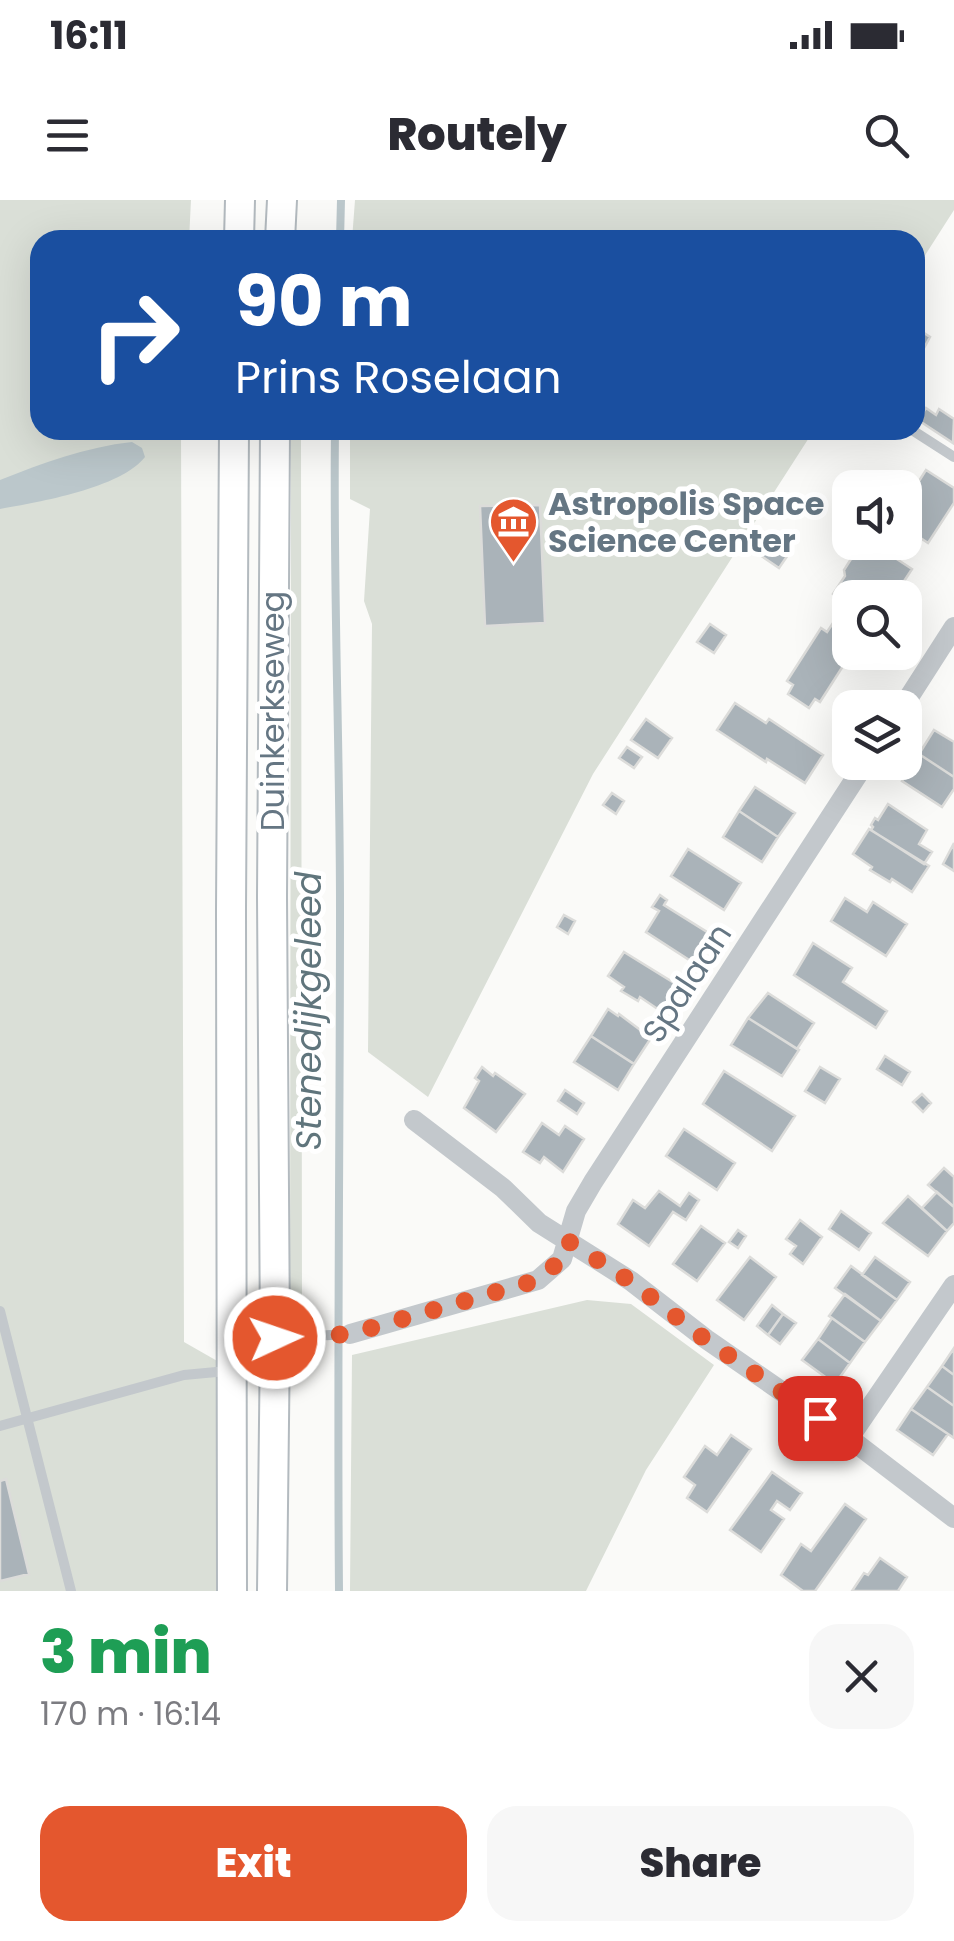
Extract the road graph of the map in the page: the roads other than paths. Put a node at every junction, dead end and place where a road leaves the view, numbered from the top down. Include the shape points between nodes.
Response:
1 (240, 200) edge
2 (282, 200) edge
3 (239, 230) edge
4 (280, 230) edge
5 (925, 438) edge
6 (234, 440) edge
7 (275, 440) edge
8 (954, 456) edge
9 (954, 627) edge
10 (914, 690) edge
11 (854, 780) edge
12 (414, 1120) dead end
13 (568, 1241) junction
14 (954, 1286) edge
15 (0, 1311) edge
16 (350, 1334) joint
17 (275, 1338) junction
18 (233, 1370) junction
19 (28, 1419) junction
20 (0, 1426) edge
21 (849, 1438) junction
22 (954, 1518) edge
23 (71, 1591) edge
24 (232, 1591) edge
25 (272, 1591) edge

1 - 3 main road
2 - 4 main road
5 - 8 lane
6 - 18 main road, Duinkerkseweg
7 - 17 main road, Duinkerkseweg
9 - 10 street
11 - 13 street, Spalaan via 593,1182
12 - 13 street
13 - 16 street, Spalaan via 562,1259 538,1280
13 - 21 street
14 - 21 street
15 - 19 lane
16 - 17 lane
17 - 18 main road
17 - 25 main road, Duinkerkseweg
18 - 19 lane via 184,1375
18 - 24 main road, Duinkerkseweg
19 - 20 lane
19 - 23 lane
21 - 22 street

